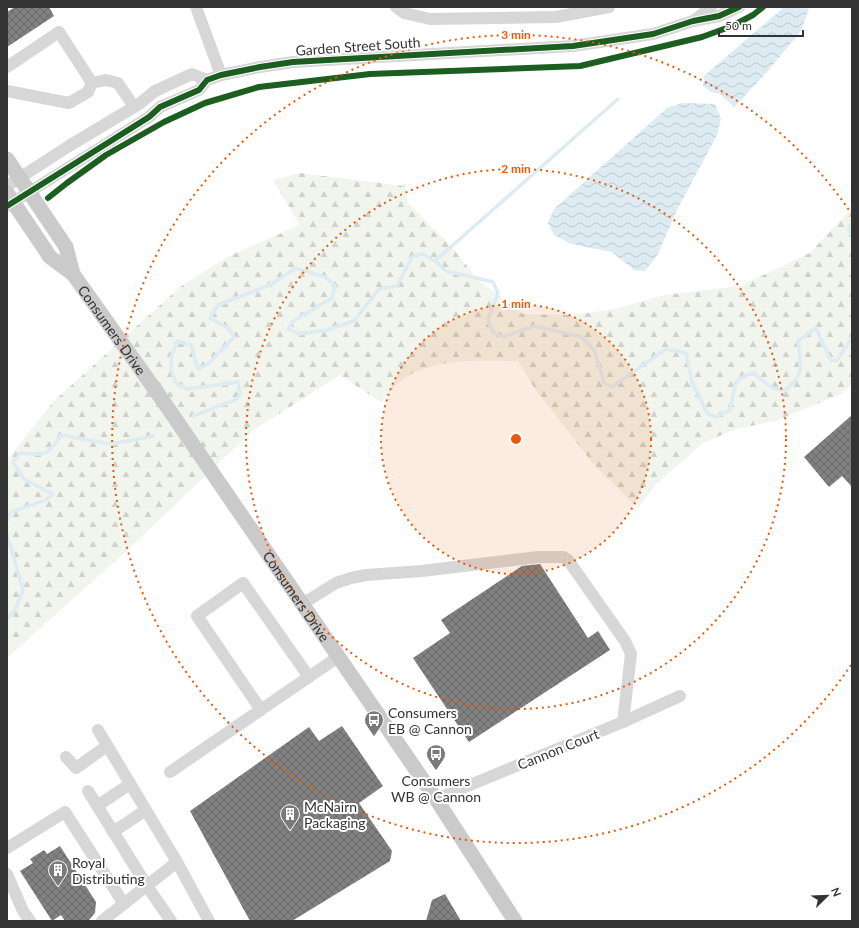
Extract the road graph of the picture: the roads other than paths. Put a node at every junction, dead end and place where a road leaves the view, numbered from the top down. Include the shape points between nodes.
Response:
1 (196, 7) edge
2 (396, 7) edge
3 (609, 7) edge
4 (711, 7) edge
5 (739, 7) edge
6 (693, 21) junction
7 (7, 68) edge
8 (221, 75) junction
9 (207, 80) junction
10 (92, 83) junction
11 (7, 91) edge
12 (134, 107) junction
13 (7, 159) edge
14 (13, 182) edge
15 (29, 192) junction
16 (9, 200) edge
17 (73, 274) junction
18 (302, 604) junction
19 (338, 657) junction
20 (309, 677) junction
21 (680, 696) dead end
22 (261, 710) junction
23 (624, 722) junction
24 (98, 730) dead end
25 (107, 746) junction
26 (66, 756) dead end
27 (170, 772) dead end
28 (130, 784) junction
29 (88, 791) dead end
30 (436, 799) junction
31 (97, 806) junction
32 (146, 810) junction
33 (113, 832) junction
34 (7, 848) edge
35 (177, 862) junction
36 (7, 874) edge
37 (147, 886) junction
38 (124, 904) junction
39 (30, 921) edge
40 (102, 921) edge
41 (171, 921) edge
42 (209, 921) edge
43 (515, 921) edge

1 - 8 street
2 - 3 street via 404,13 430,19 556,17
4 - 6 street, Garden Street South
5 - 6 street, Garden Street South via 719,16
6 - 8 street, Garden Street South via 653,34 573,46 293,62
7 - 10 street via 59,32
8 - 9 street, Garden Street South
9 - 12 street via 192,74 156,91
9 - 15 street, Garden Street South via 199,90 160,107
10 - 11 street via 88,92 69,103
10 - 12 street via 106,80 118,83
12 - 14 street
13 - 14 main road, Consumers Drive
14 - 15 main road, Consumers Drive
15 - 16 street, Garden Street South
15 - 17 main road, Consumers Drive via 66,247
16 - 17 main road, Consumers Drive via 50,257
17 - 18 main road, Consumers Drive
18 - 19 main road, Consumers Drive
18 - 23 street via 336,583 366,574 422,572 538,557 563,557 568,560 625,641 631,654
19 - 20 street
19 - 30 main road, Consumers Drive
20 - 22 street
20 - 22 street via 244,584 197,616
21 - 23 street, Cannon Court
22 - 27 street
23 - 30 street, Cannon Court
24 - 25 street
25 - 26 street via 76,768
25 - 28 street
28 - 31 street
28 - 32 street
29 - 31 street
30 - 43 main road, Consumers Drive
31 - 33 street
32 - 33 street
32 - 35 street
33 - 37 street
34 - 38 street via 64,812
35 - 37 street
35 - 42 street
36 - 39 street
37 - 38 street
37 - 41 street
38 - 40 street

